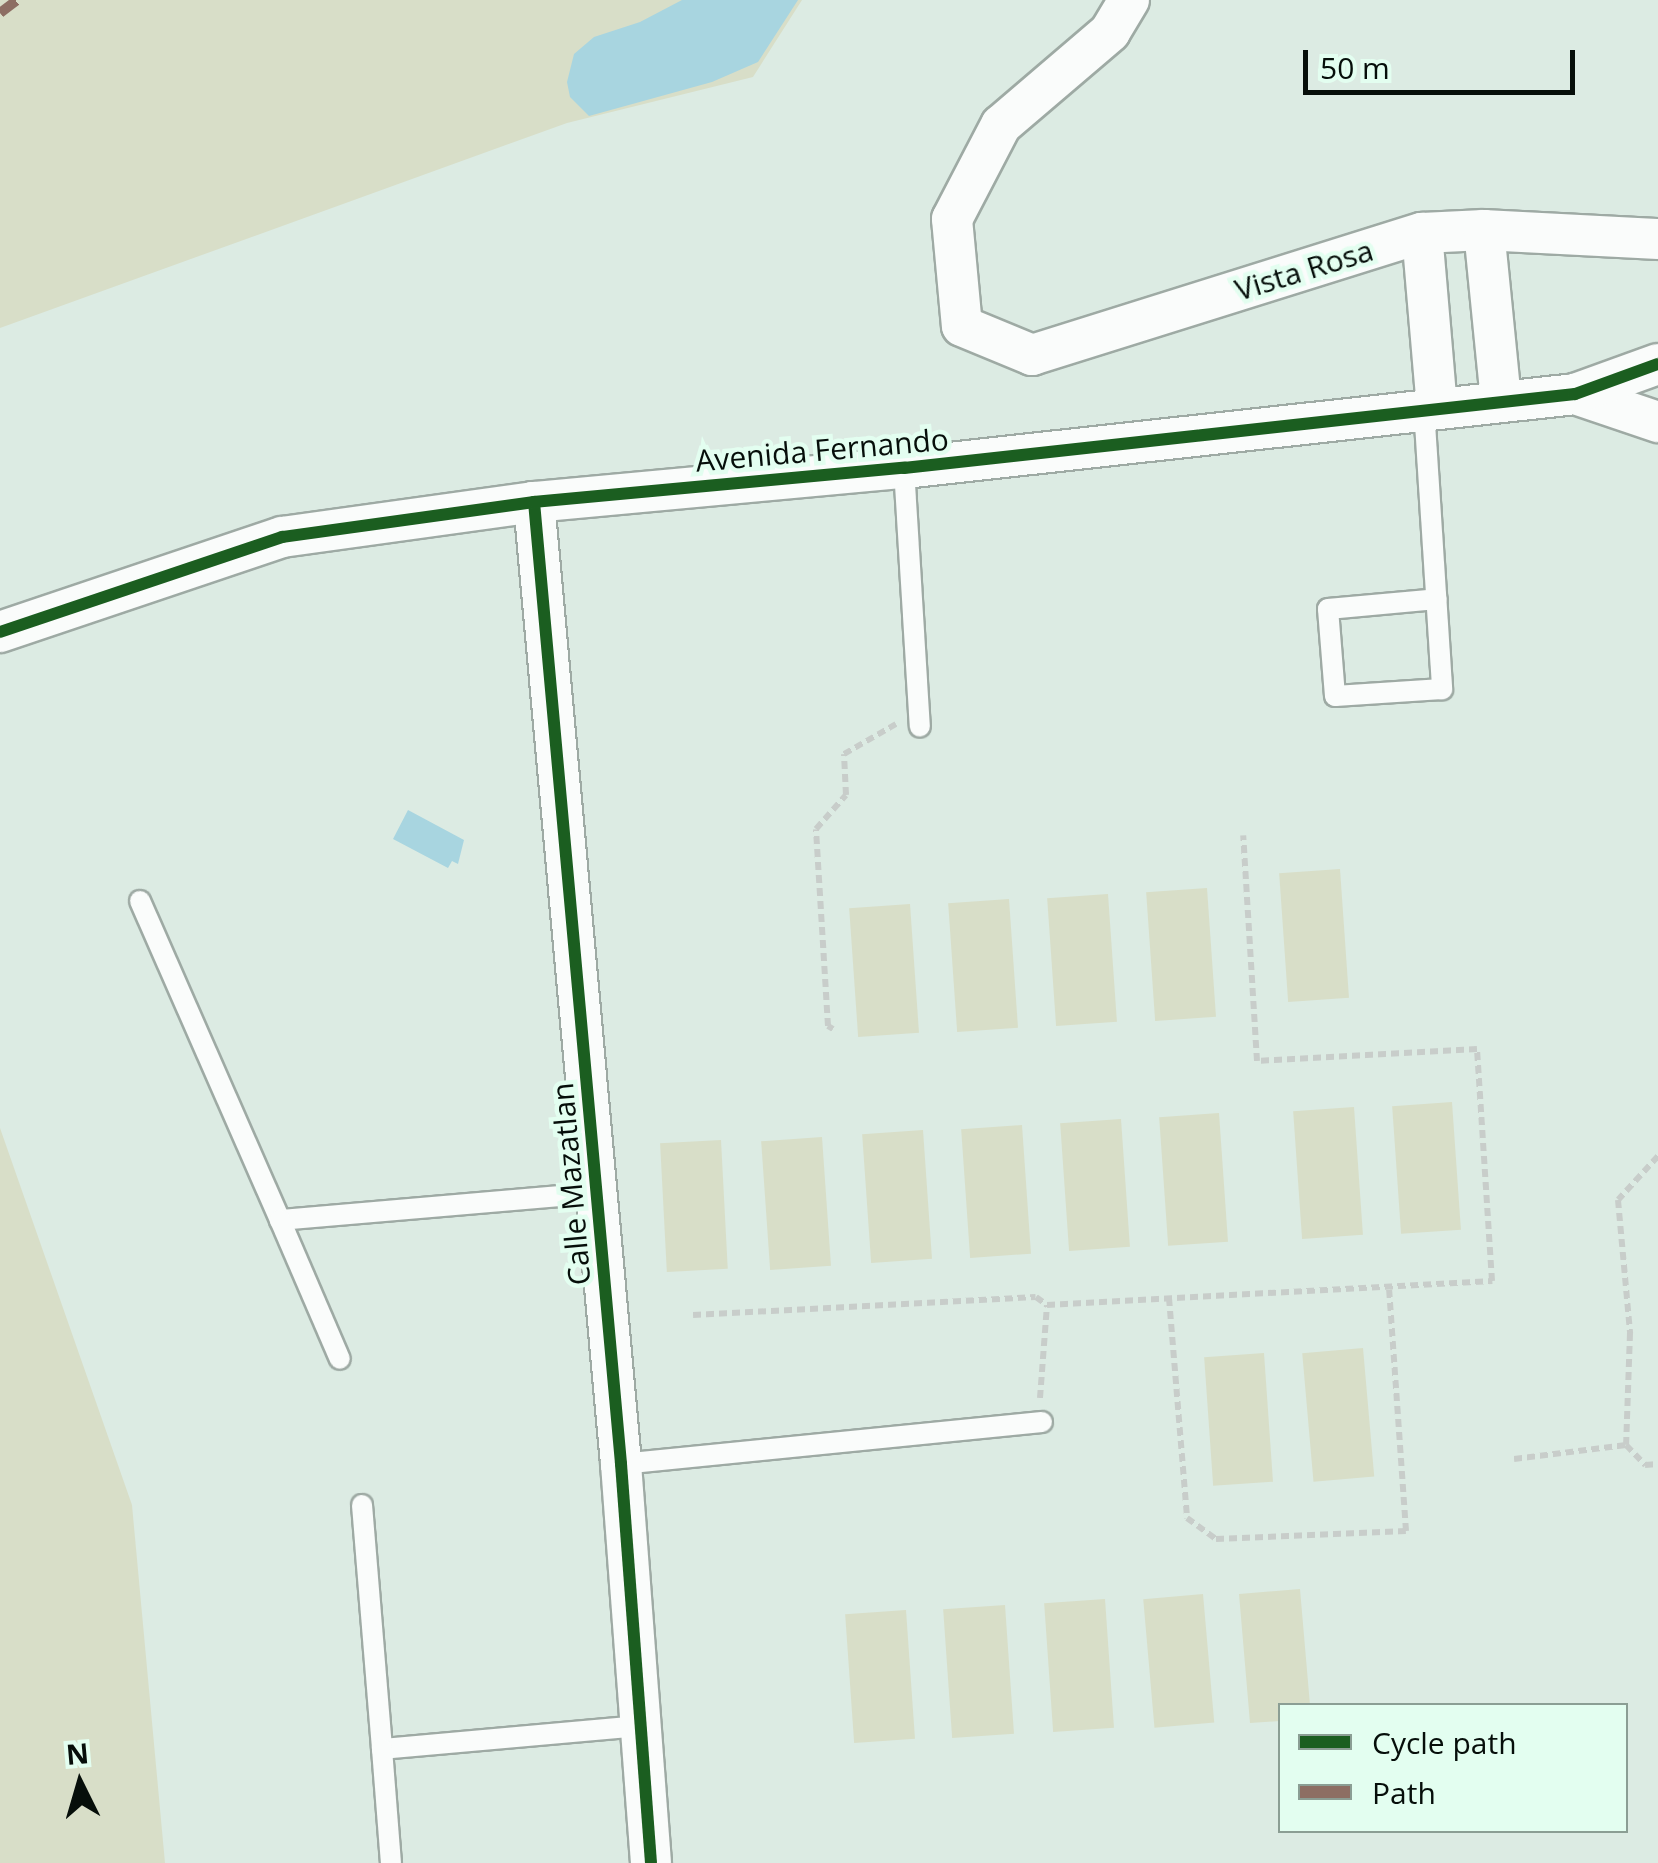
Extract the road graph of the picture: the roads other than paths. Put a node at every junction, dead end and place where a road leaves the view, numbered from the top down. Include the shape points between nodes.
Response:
1 (1128, 0) edge
2 (1484, 230) junction
3 (1422, 233) junction
4 (1658, 239) edge
5 (1658, 364) edge
6 (1575, 394) junction
7 (1501, 401) junction
8 (1431, 408) junction
9 (1658, 422) edge
10 (904, 468) junction
11 (534, 502) junction
12 (1436, 599) junction
13 (0, 632) edge
14 (919, 719) road end
15 (140, 901) dead end
16 (597, 1194) junction
17 (280, 1220) junction
18 (340, 1359) dead end
19 (1040, 1422) road end
20 (621, 1464) junction
21 (362, 1505) dead end
22 (641, 1726) junction
23 (382, 1749) junction
24 (392, 1863) edge
25 (651, 1863) edge

1 - 3 street, Vista Rosa via 1110,32 1002,125 952,219 962,326 1032,355
2 - 3 street, Vista Rosa
2 - 4 street, Vista Rosa
2 - 7 street
3 - 8 street
5 - 6 street, Avenida Fernando
6 - 7 street, Avenida Fernando
6 - 9 street
7 - 8 street, Avenida Fernando
8 - 10 street, Avenida Fernando
8 - 12 lane
10 - 11 street, Avenida Fernando
10 - 14 lane
11 - 13 street, Avenida Fernando via 282,537
11 - 16 street, Calle Mazatlan
12 - 12 lane via 1442,689 1334,696 1328,610
15 - 17 lane
16 - 17 lane
16 - 20 street, Calle Mazatlan
17 - 18 lane
19 - 20 lane
20 - 22 street, Calle Mazatlan
21 - 23 lane
22 - 23 lane
22 - 25 street, Calle Mazatlan
23 - 24 lane

